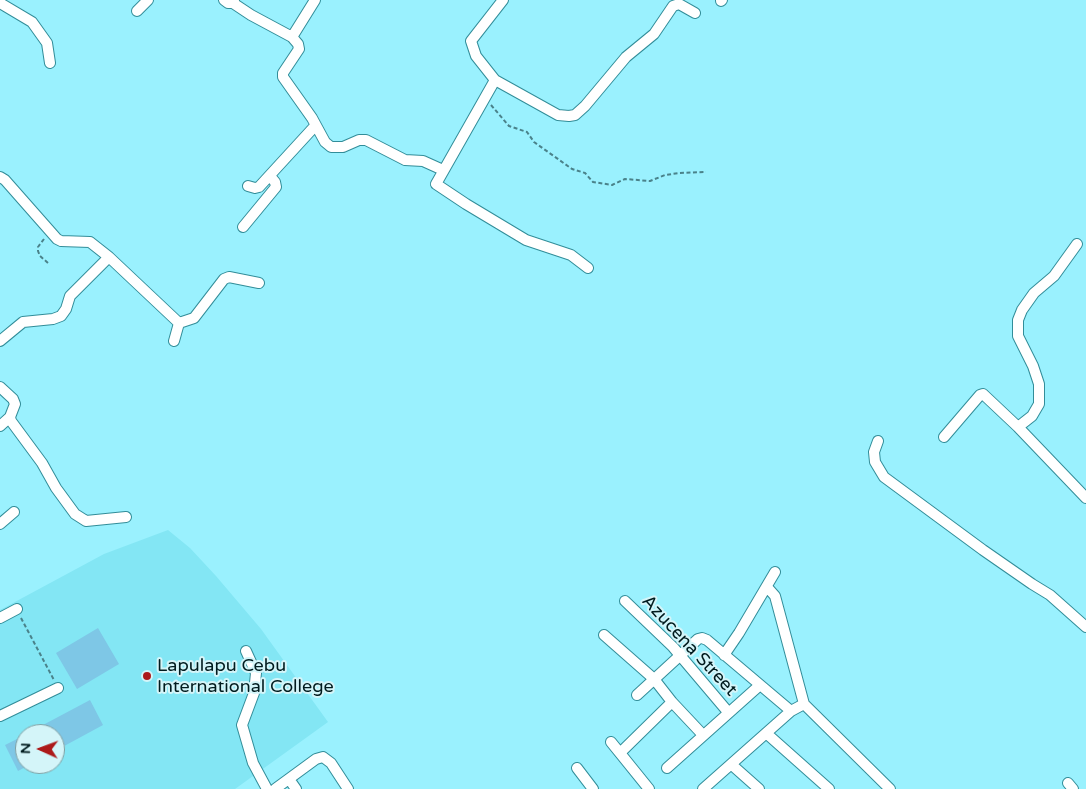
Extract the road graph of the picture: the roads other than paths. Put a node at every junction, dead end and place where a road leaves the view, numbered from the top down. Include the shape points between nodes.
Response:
1 (148, 0) edge
2 (315, 0) edge
3 (503, 0) edge
4 (230, 1) edge
5 (0, 3) edge
6 (137, 11) dead end
7 (695, 13) dead end
8 (292, 37) junction
9 (50, 63) dead end
10 (495, 80) junction
11 (315, 126) junction
12 (443, 170) junction
13 (270, 176) junction
14 (0, 177) edge
15 (248, 186) dead end
16 (243, 228) dead end
17 (1077, 244) dead end
18 (109, 257) junction
19 (588, 268) dead end
20 (259, 283) dead end
21 (179, 323) junction
22 (0, 341) edge
23 (174, 341) dead end
24 (0, 387) edge
25 (10, 417) junction
26 (0, 426) edge
27 (1018, 427) junction
28 (944, 437) dead end
29 (878, 441) dead end
30 (1086, 498) edge
31 (14, 512) dead end
32 (126, 518) dead end
33 (0, 524) edge
34 (775, 572) dead end
35 (767, 588) junction
36 (626, 601) dead end
37 (17, 609) road end
38 (0, 618) edge
39 (1086, 627) edge
40 (604, 635) dead end
41 (246, 651) dead end
42 (680, 655) junction
43 (724, 655) junction
44 (654, 679) junction
45 (760, 685) junction
46 (58, 688) road end
47 (637, 695) dead end
48 (672, 702) junction
49 (804, 704) junction
50 (790, 711) junction
51 (728, 712) junction
52 (0, 716) edge
53 (766, 733) junction
54 (703, 735) junction
55 (611, 742) dead end
56 (620, 754) junction
57 (732, 765) junction
58 (577, 768) dead end
59 (667, 768) dead end
60 (289, 779) junction
61 (268, 789) edge
62 (275, 789) edge
63 (296, 789) edge
64 (348, 789) edge
65 (593, 789) edge
66 (649, 789) edge
67 (703, 789) edge
68 (759, 789) edge
69 (828, 789) edge
70 (890, 789) edge

1 - 6 street
2 - 8 street
3 - 10 street via 471,41 476,56
4 - 8 street
5 - 9 street via 32,22 47,43
7 - 10 street via 679,4 673,6 654,34 626,57 576,115 558,115
8 - 11 street via 299,49 283,77
10 - 12 street
11 - 12 street via 330,147 366,140 406,160 424,161
11 - 13 street
12 - 19 street via 436,184 526,240 570,255
13 - 15 street via 259,187
13 - 16 street via 276,187
14 - 18 street via 61,241 90,242
17 - 27 street via 1054,276 1034,293 1018,320 1018,336 1039,384 1039,404 1032,416
18 - 21 street
18 - 22 street via 69,297 61,316 23,322
20 - 21 street via 229,277 224,279 194,318
21 - 23 street
24 - 25 street via 15,404
25 - 26 street
25 - 32 street via 80,519 91,522
27 - 28 street via 983,394
27 - 30 street
29 - 39 street via 875,462 884,477 1050,595
31 - 33 street
34 - 35 street
35 - 43 street
35 - 49 street via 775,596
36 - 42 street, Azucena Street
37 - 38 street
40 - 44 street
41 - 61 street via 256,673 254,693 242,725 253,763
42 - 43 street via 702,638
42 - 44 street
42 - 51 street, Azucena Street
43 - 45 street
44 - 47 street
44 - 48 street
45 - 50 street
45 - 51 street
46 - 52 street
48 - 54 street
48 - 56 street
49 - 50 street
49 - 70 street
50 - 53 street
51 - 54 street
53 - 57 street
53 - 69 street
54 - 59 street
55 - 56 street
56 - 66 street
57 - 67 street
57 - 68 street
58 - 65 street
60 - 62 street
60 - 63 street
60 - 64 street via 323,757 331,763

